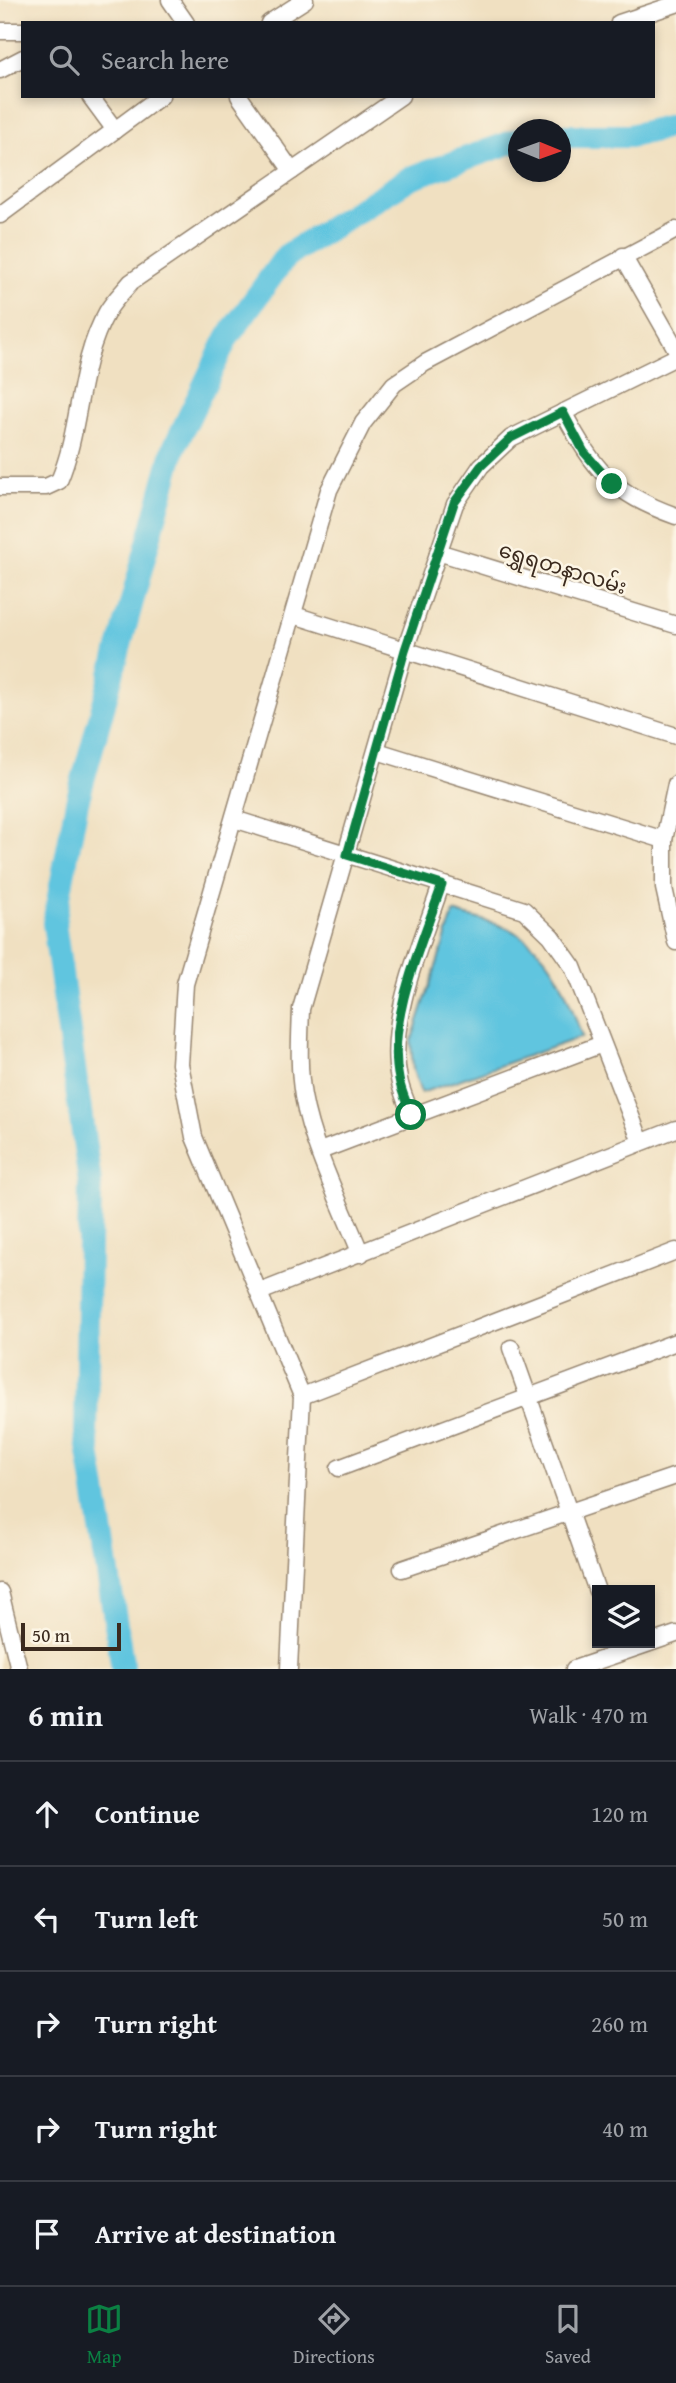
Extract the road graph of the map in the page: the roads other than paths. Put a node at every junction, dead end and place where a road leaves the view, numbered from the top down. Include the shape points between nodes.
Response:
1 (170, 0) edge
2 (305, 0) edge
3 (676, 5) edge
4 (185, 21) edge
5 (272, 21) edge
6 (625, 21) edge
7 (0, 30) edge
8 (21, 31) edge
9 (21, 59) edge
10 (0, 71) edge
11 (91, 98) edge
12 (158, 98) edge
13 (240, 98) edge
14 (398, 98) edge
15 (115, 130) junction
16 (292, 171) junction
17 (0, 215) edge
18 (676, 230) edge
19 (623, 256) junction
20 (676, 349) edge
21 (676, 357) edge
22 (563, 412) junction
23 (0, 487) edge
24 (676, 516) edge
25 (438, 552) junction
26 (294, 615) junction
27 (676, 625) edge
28 (405, 650) junction
29 (676, 736) edge
30 (377, 751) junction
31 (676, 784) edge
32 (234, 818) junction
33 (664, 840) junction
34 (347, 855) junction
35 (442, 885) junction
36 (676, 942) edge
37 (602, 1044) junction
38 (411, 1115) junction
39 (676, 1129) edge
40 (641, 1142) junction
41 (320, 1151) junction
42 (676, 1251) edge
43 (361, 1254) junction
44 (260, 1292) junction
45 (676, 1342) edge
46 (511, 1348) dead end
47 (302, 1396) junction
48 (529, 1397) junction
49 (339, 1468) dead end
50 (676, 1476) edge
51 (568, 1513) junction
52 (401, 1569) dead end
53 (595, 1585) edge
54 (0, 1592) edge
55 (676, 1634) edge
56 (655, 1639) edge
57 (618, 1648) edge
58 (19, 1669) edge
59 (289, 1669) edge
60 (574, 1669) edge

1 - 4 street
2 - 5 street
3 - 6 street
7 - 8 street
9 - 10 street
11 - 15 street
12 - 15 street
13 - 16 street
14 - 16 street
15 - 17 street
16 - 23 street via 131,282 107,310 93,342 59,481 46,487
18 - 19 street
19 - 20 street
19 - 26 street via 394,384 363,423 330,490
21 - 22 street
22 - 24 street via 584,452 612,484 645,505
22 - 25 street via 511,438 481,466 454,503
25 - 27 street, ရွှေရတနာလမ်း
25 - 28 street
26 - 28 street
26 - 32 street
28 - 29 street
28 - 30 street
30 - 33 street
30 - 34 street
31 - 33 street
32 - 34 street
32 - 44 street via 185,984 180,1064 194,1137
33 - 36 street via 664,888
34 - 35 street
34 - 41 street via 301,1009 303,1098
35 - 37 street via 524,911 551,936 573,967
35 - 38 street via 402,1003 396,1045 398,1079
37 - 38 street
37 - 40 street
38 - 41 street
39 - 40 street
40 - 43 street
41 - 43 street
42 - 47 street
43 - 44 street
44 - 47 street
45 - 48 street
46 - 48 street
47 - 59 street
48 - 49 street
48 - 51 street
50 - 51 street
51 - 52 street
51 - 53 street
54 - 58 street
55 - 56 street
57 - 60 street

